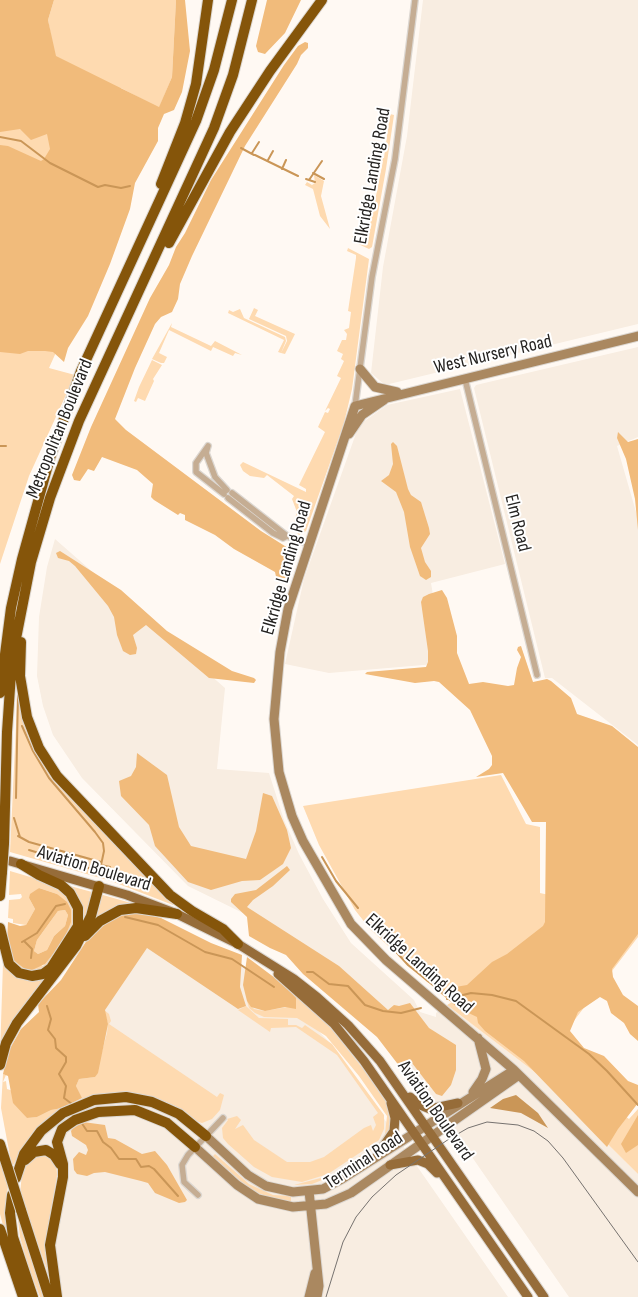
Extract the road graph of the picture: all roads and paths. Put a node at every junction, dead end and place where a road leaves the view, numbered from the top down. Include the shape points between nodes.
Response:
1 (232, 0) edge
2 (252, 0) edge
3 (322, 0) edge
4 (415, 0) edge
5 (207, 2) edge
6 (137, 247) junction
7 (118, 336) junction
8 (638, 336) edge
9 (360, 369) junction
10 (465, 379) junction
11 (398, 394) junction
12 (355, 406) junction
13 (343, 442) junction
14 (228, 494) junction
15 (308, 544) junction
16 (20, 610) junction
17 (7, 632) junction
18 (0, 654) edge
19 (537, 675) dead end
20 (0, 693) edge
21 (10, 861) dead end
22 (21, 864) junction
23 (99, 886) junction
24 (0, 896) edge
25 (177, 914) junction
26 (0, 928) edge
27 (238, 944) junction
28 (76, 946) junction
29 (273, 968) junction
30 (478, 1038) junction
31 (0, 1064) edge
32 (516, 1072) junction
33 (395, 1081) junction
34 (389, 1095) junction
35 (470, 1096) junction
36 (458, 1103) junction
37 (222, 1118) dead end
38 (424, 1124) junction
39 (414, 1131) junction
40 (432, 1135) junction
41 (206, 1136) junction
42 (421, 1142) junction
43 (0, 1144) edge
44 (196, 1147) junction
45 (378, 1154) junction
46 (390, 1165) junction
47 (14, 1172) junction
48 (63, 1177) junction
49 (309, 1191) junction
50 (638, 1192) edge
51 (12, 1195) dead end
52 (198, 1195) dead end
53 (458, 1196) junction
54 (311, 1206) junction
55 (0, 1229) edge
56 (316, 1268) junction
57 (24, 1297) edge
58 (33, 1297) edge
59 (49, 1297) edge
60 (57, 1297) edge
61 (308, 1297) edge
62 (317, 1297) edge
63 (528, 1297) edge
64 (544, 1297) edge

1 - 6 highway, Metropolitan Boulevard via 214,70 196,121
2 - 7 highway, Metropolitan Boulevard via 236,65 214,128
3 - 7 highway via 230,132
4 - 9 street, Elkridge Landing Road via 395,159 372,277
5 - 6 highway via 203,46 191,105
6 - 17 highway, Metropolitan Boulevard via 81,371 53,450 22,559
7 - 16 highway, Metropolitan Boulevard via 63,462 31,562
8 - 10 main road, West Nursery Road
9 - 11 main road via 375,387
9 - 12 street, Elkridge Landing Road
10 - 11 main road, West Nursery Road
10 - 19 street, Elm Road
11 - 12 main road, West Nursery Road
11 - 13 main road via 362,416
12 - 13 main road, Elkridge Landing Road
13 - 15 main road, Elkridge Landing Road
14 - 14 street via 215,477 206,453 208,446 196,463 196,472
14 - 15 street via 287,536
15 - 30 main road, Elkridge Landing Road via 288,609 275,693 276,748 292,816 337,903 358,933
16 - 24 highway, Metropolitan Boulevard, bridge via 9,695
16 - 27 highway via 23,700 33,734 53,771 170,896 223,929
17 - 18 highway
17 - 20 highway, Metropolitan Boulevard
21 - 22 main road, Aviation Boulevard
22 - 23 main road, Aviation Boulevard
22 - 26 highway via 70,893 78,908 78,926 51,968 32,976 18,973 8,964
23 - 25 main road, Aviation Boulevard
23 - 28 highway via 92,916
25 - 27 main road, Aviation Boulevard
25 - 28 highway via 136,908 120,910 100,920
27 - 29 main road, Aviation Boulevard
28 - 31 highway via 16,1023
29 - 33 main road, Aviation Boulevard via 294,979 338,1016
29 - 34 main road, Aviation Boulevard via 334,1024
30 - 32 main road, Elkridge Landing Road
30 - 35 main road via 486,1071
32 - 35 main road, Terminal Road
32 - 40 main road, Terminal Road
32 - 50 main road, Elkridge Landing Road
33 - 36 main road via 424,1107 436,1109
33 - 38 main road, Aviation Boulevard
34 - 39 main road, Aviation Boulevard
34 - 45 main road via 395,1125 392,1136
35 - 36 main road, Terminal Road
36 - 38 main road, Terminal Road
37 - 41 street
38 - 39 main road, Terminal Road
38 - 40 main road, Aviation Boulevard
39 - 42 main road, Aviation Boulevard
39 - 45 main road, Terminal Road
40 - 42 main road, Terminal Road
40 - 64 main road, Aviation Boulevard
41 - 44 street
41 - 47 highway via 174,1112 146,1100 116,1097 85,1103 55,1119 32,1142
41 - 49 main road, Terminal Road via 256,1181 277,1189
42 - 46 main road, Terminal Road
42 - 53 main road, Aviation Boulevard
43 - 47 highway
44 - 48 highway via 167,1123 144,1112 119,1109 91,1114 62,1129 58,1142
44 - 52 street via 184,1161 181,1173 185,1185
44 - 54 main road, Terminal Road via 232,1182 252,1196 278,1205
45 - 49 main road, Terminal Road via 332,1185
46 - 53 main road via 410,1160 425,1163
46 - 54 main road, Terminal Road via 338,1200
47 - 48 highway via 31,1154 46,1150 56,1156
47 - 59 highway, bridge via 21,1210
48 - 60 highway via 50,1246
49 - 54 main road
51 - 58 highway via 13,1237
53 - 63 main road, Aviation Boulevard
54 - 56 main road
55 - 57 highway
56 - 61 main road
56 - 62 main road

